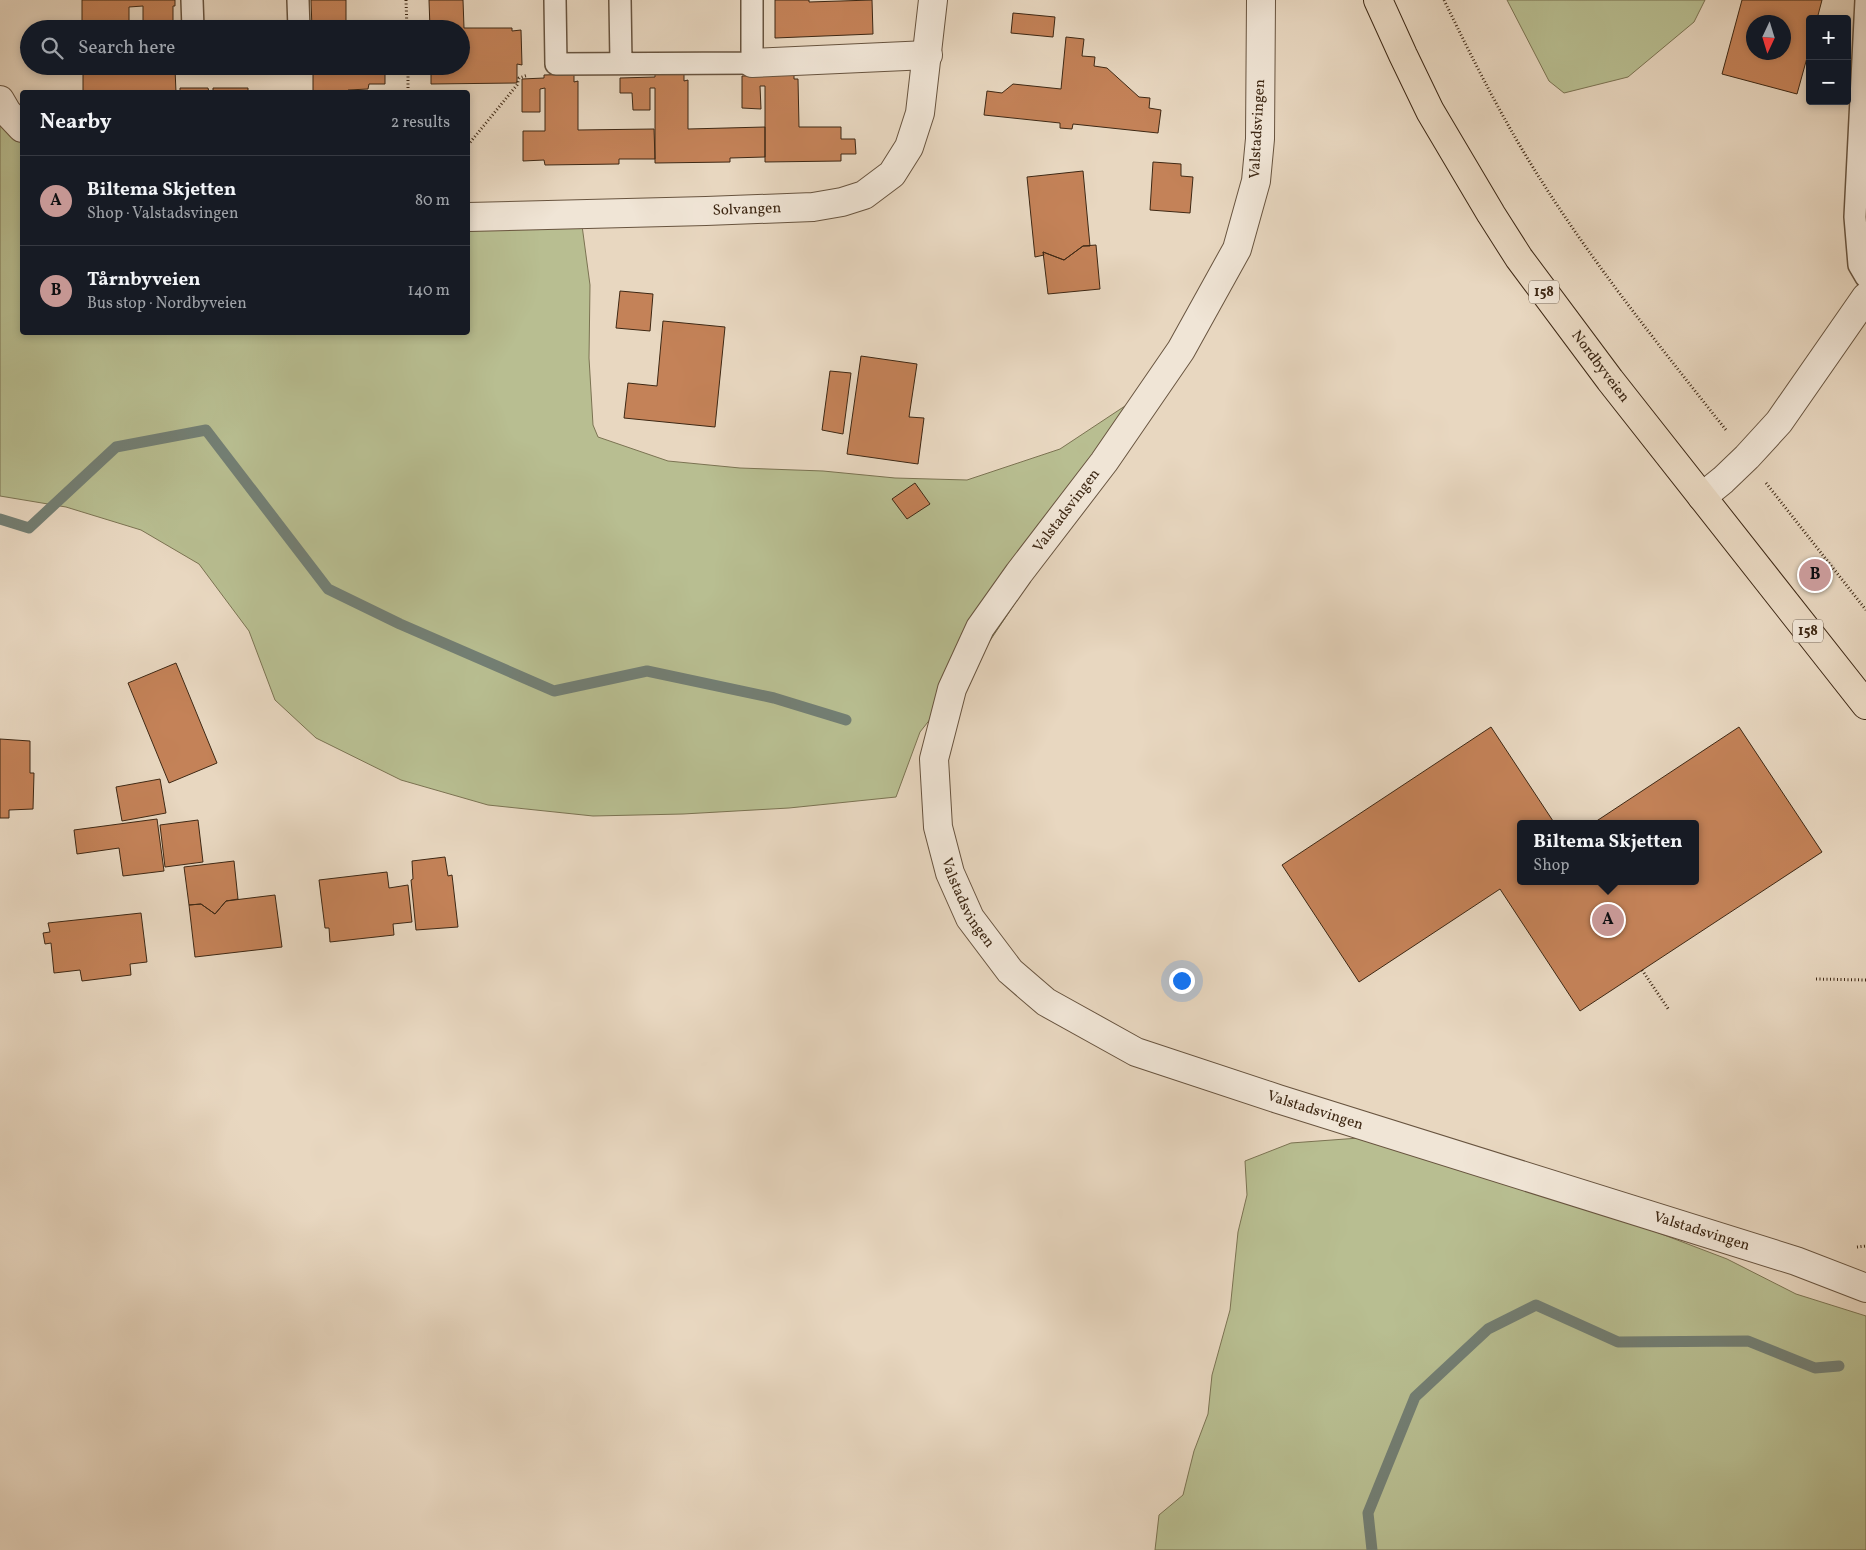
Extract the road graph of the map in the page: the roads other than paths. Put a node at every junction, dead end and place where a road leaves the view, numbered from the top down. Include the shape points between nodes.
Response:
1 (192, 0) edge
2 (298, 0) edge
3 (556, 0) edge
4 (620, 0) edge
5 (752, 0) edge
6 (933, 0) edge
7 (1260, 0) edge
8 (1378, 0) edge
9 (1866, 0) edge
10 (193, 20) edge
11 (299, 20) edge
12 (928, 55) junction
13 (621, 63) junction
14 (752, 63) junction
15 (0, 100) edge
16 (20, 126) edge
17 (470, 216) edge
18 (1866, 277) edge
19 (1866, 297) edge
20 (1702, 497) junction
21 (1866, 705) edge
22 (1866, 1288) edge

1 - 10 lane
2 - 11 lane
3 - 13 lane via 556,64
4 - 13 lane
5 - 14 lane
6 - 12 street, Solvangen
7 - 22 street, Valstadsvingen via 1260,138 1256,181 1237,249 1176,358 1104,462 980,628 952,690 934,759 938,827 950,873 970,918 1010,971 1046,1002 1136,1052 1796,1262
8 - 20 main road, Nordbyveien / 158 via 1430,111 1519,258
9 - 18 lane via 1855,217 1859,265
12 - 14 street
12 - 17 street, Solvangen via 920,114 909,147 892,174 864,195 813,207
13 - 14 lane
15 - 16 street
19 - 20 street via 1778,422 1747,457
20 - 21 main road, Nordbyveien / 158

